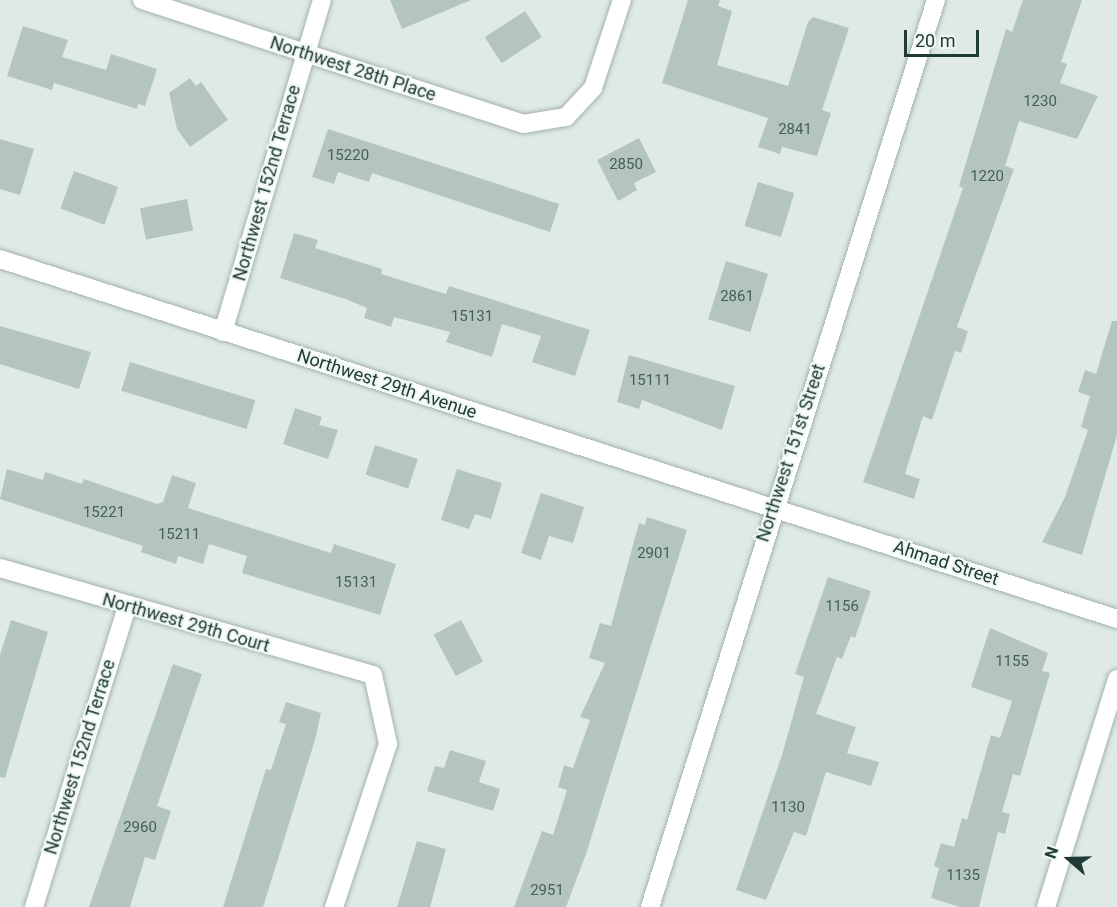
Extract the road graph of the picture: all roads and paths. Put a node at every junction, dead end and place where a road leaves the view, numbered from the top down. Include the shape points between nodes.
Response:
1 (142, 0) edge
2 (322, 0) edge
3 (622, 0) edge
4 (936, 0) edge
5 (305, 53) junction
6 (0, 258) edge
7 (223, 332) junction
8 (774, 507) junction
9 (0, 568) edge
10 (127, 607) junction
11 (1117, 619) edge
12 (1117, 679) edge
13 (34, 907) edge
14 (334, 907) edge
15 (650, 907) edge
16 (1046, 907) edge

1 - 5 street, Northwest 28th Place
2 - 5 street, Northwest 152nd Terrace
3 - 5 street, Northwest 28th Place via 593,88 566,117 523,124
4 - 8 street, Northwest 151st Street
5 - 7 street, Northwest 152nd Terrace
6 - 7 street, Northwest 29th Avenue
7 - 8 street, Northwest 29th Avenue
8 - 11 street, Ahmad Street
8 - 15 street, Northwest 151st Street
9 - 10 street, Northwest 29th Court
10 - 13 street, Northwest 152nd Terrace
10 - 14 street, Northwest 29th Court via 373,675 388,744
12 - 16 street

